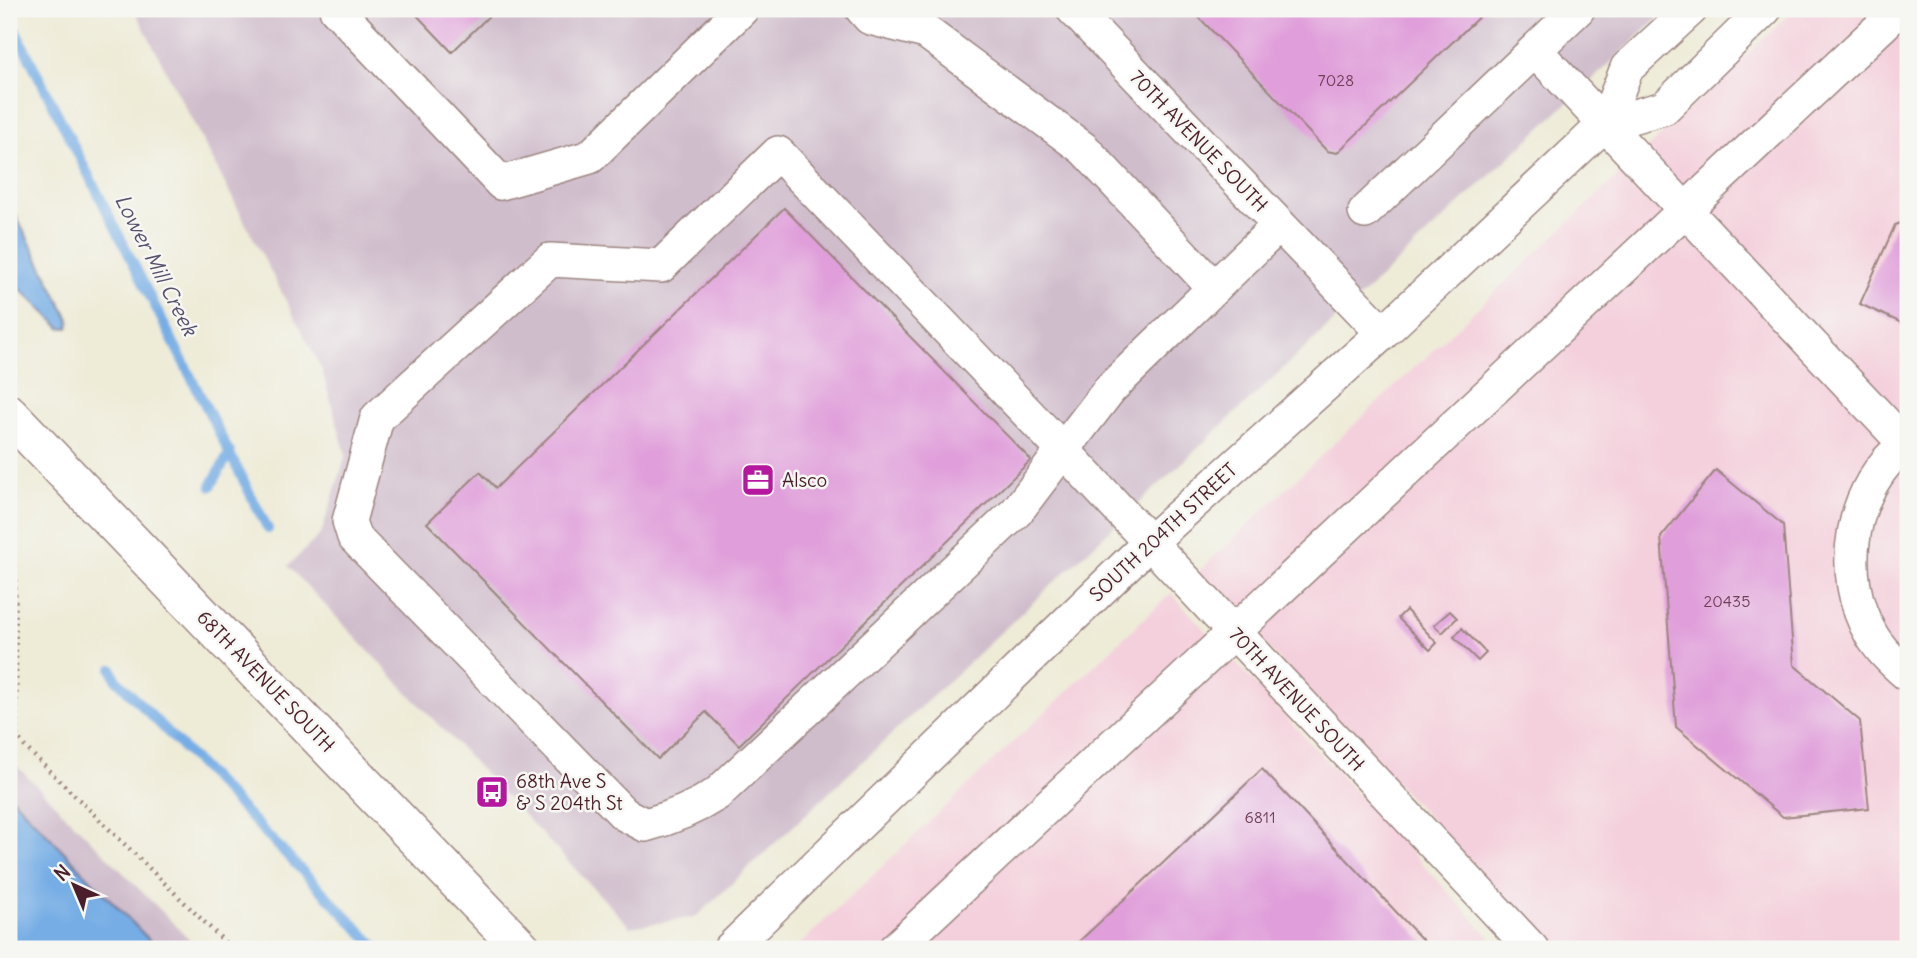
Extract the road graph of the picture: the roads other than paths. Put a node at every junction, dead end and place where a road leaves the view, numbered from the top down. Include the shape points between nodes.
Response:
1 (336, 9) edge
2 (742, 9) edge
3 (862, 9) edge
4 (1073, 9) edge
5 (1578, 9) edge
6 (1691, 9) edge
7 (1765, 9) edge
8 (1900, 9) edge
9 (1535, 50) junction
10 (1605, 124) junction
11 (1686, 209) junction
12 (1365, 212) dead end
13 (1279, 225) junction
14 (1214, 288) junction
15 (1382, 333) junction
16 (9, 414) edge
17 (1907, 442) edge
18 (1063, 450) junction
19 (1150, 542) junction
20 (1234, 632) junction
21 (1908, 675) edge
22 (523, 949) edge
23 (730, 949) edge
24 (895, 949) edge
25 (1532, 949) edge

1 - 2 street via 501,183 590,157
3 - 14 street via 870,18 926,32 1084,149
4 - 13 street, 70TH AVENUE SOUTH
5 - 9 street
6 - 10 street, SOUTH 204TH STREET via 1627,68
7 - 10 street, SOUTH 204TH STREET via 1664,108
8 - 11 street
9 - 10 street
9 - 12 street
10 - 11 street
10 - 15 street, SOUTH 204TH STREET
11 - 17 street
11 - 20 street
13 - 14 street
13 - 15 street, 70TH AVENUE SOUTH
14 - 18 street via 1110,389
15 - 19 street, SOUTH 204TH STREET
16 - 22 main road, 68TH AVENUE SOUTH
17 - 21 street via 1880,470 1863,501 1853,535 1852,570 1858,604 1872,636
18 - 18 street via 778,153 661,266 550,260 377,418 349,521 363,547 624,814 645,825 669,819 717,794 1017,511
18 - 19 street, 70TH AVENUE SOUTH
19 - 20 street, 70TH AVENUE SOUTH
19 - 23 street, SOUTH 204TH STREET
20 - 24 street
20 - 25 street, 70TH AVENUE SOUTH

